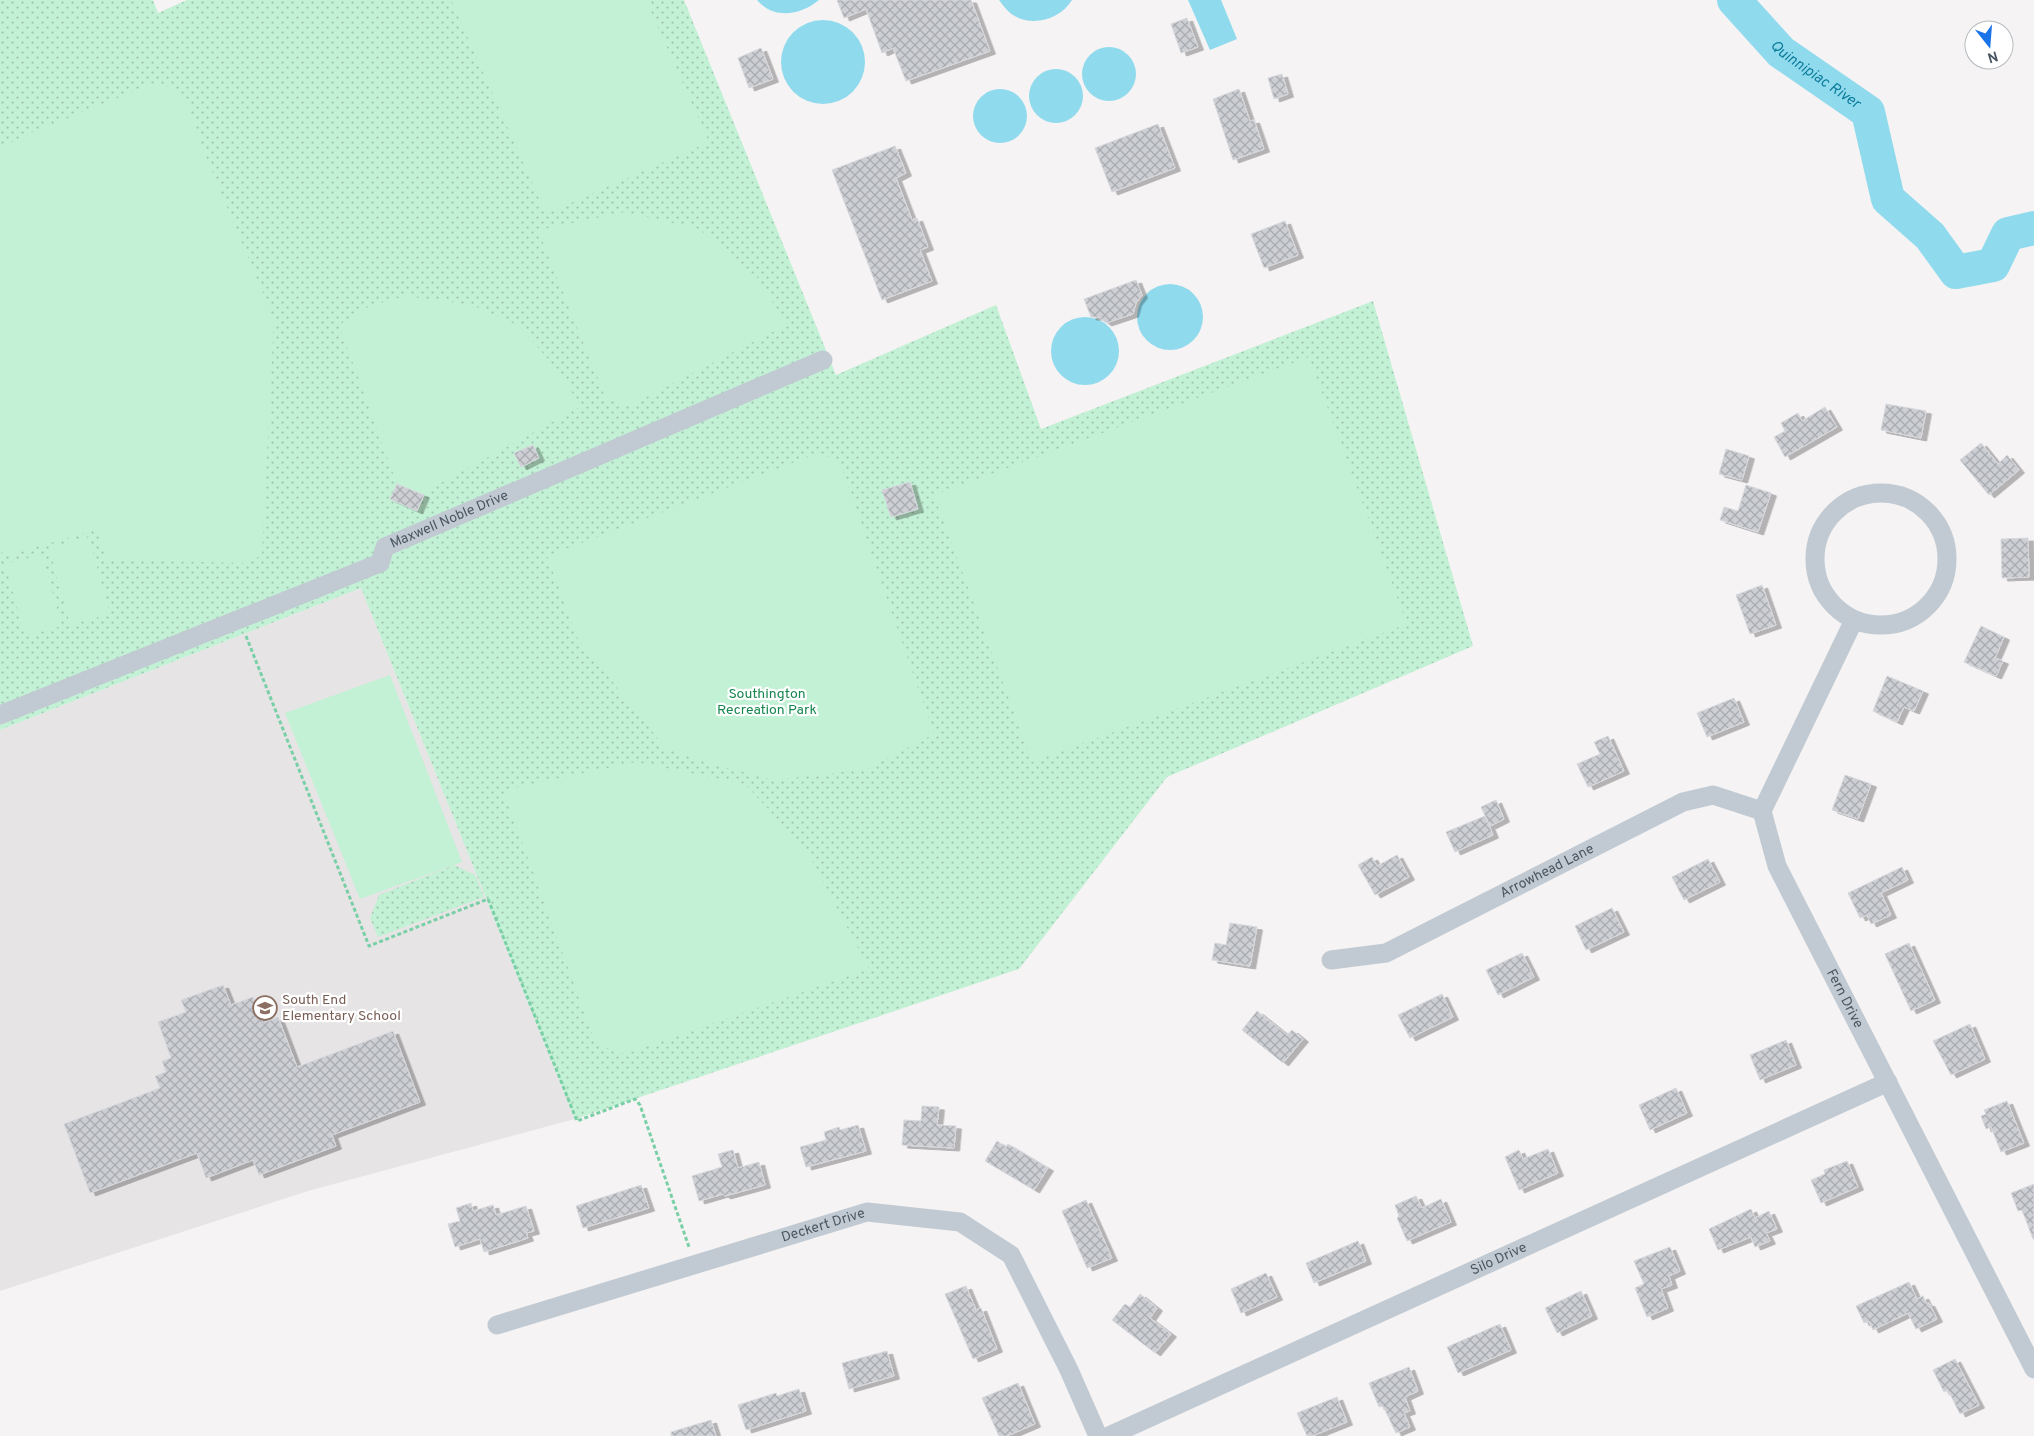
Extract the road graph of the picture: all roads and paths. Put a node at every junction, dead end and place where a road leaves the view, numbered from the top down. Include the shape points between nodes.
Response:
1 (823, 360) dead end
2 (239, 620) junction
3 (1854, 620) junction
4 (0, 716) edge
5 (1762, 811) junction
6 (1331, 960) dead end
7 (1888, 1082) junction
8 (695, 1265) junction
9 (497, 1325) dead end
10 (2034, 1369) edge
11 (1098, 1436) edge
12 (1109, 1436) edge

1 - 2 street, Maxwell Noble Drive via 385,547 380,563
2 - 4 street, Maxwell Noble Drive
2 - 8 path via 369,946 488,899 577,1121 635,1099 640,1105
3 - 3 street via 1880,626 1905,621 1928,607 1943,586 1948,560 1944,535 1930,513 1908,497 1883,492 1857,496 1835,510 1820,531 1814,557 1819,583 1832,605
3 - 5 street
5 - 6 street, Arrowhead Lane via 1713,794 1683,802 1386,953
5 - 7 street, Fern Drive via 1777,866
7 - 10 street, Fern Drive
7 - 12 street, Silo Drive
8 - 9 street, Deckert Drive
8 - 11 street, Deckert Drive via 867,1212 960,1222 1011,1255

